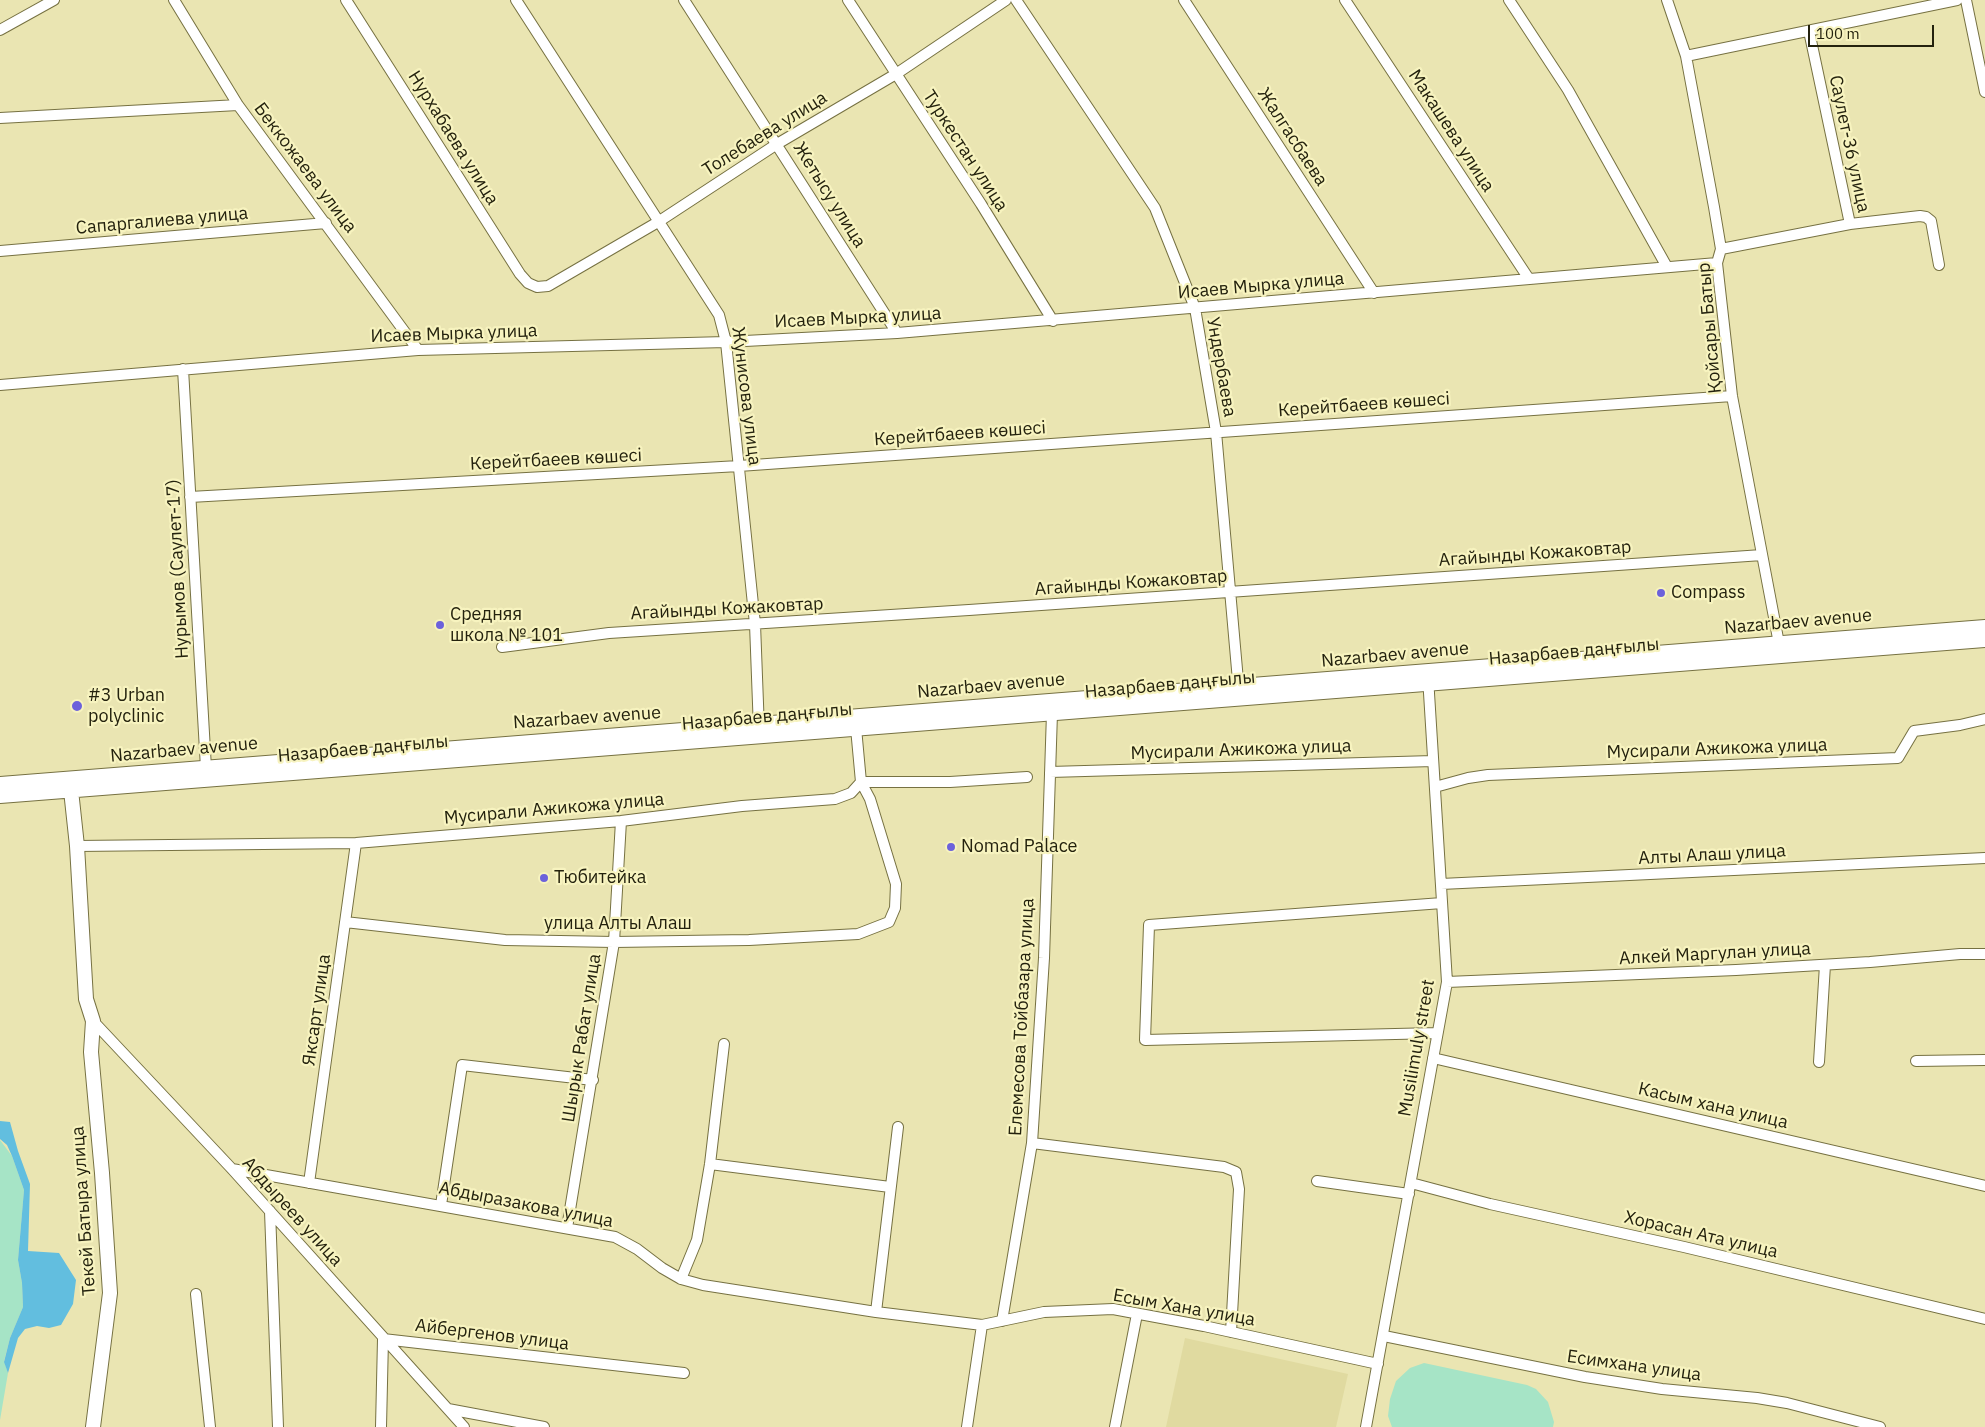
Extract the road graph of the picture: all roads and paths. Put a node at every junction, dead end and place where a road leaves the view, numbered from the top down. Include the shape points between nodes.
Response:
1 (54, 0) edge
2 (174, 0) edge
3 (346, 0) edge
4 (516, 0) edge
5 (684, 0) edge
6 (848, 0) edge
7 (1006, 0) edge
8 (1016, 0) edge
9 (1184, 0) edge
10 (1345, 0) edge
11 (1510, 0) edge
12 (1667, 0) edge
13 (1957, 0) edge
14 (1966, 0) edge
15 (0, 30) edge
16 (1809, 31) junction
17 (1686, 56) junction
18 (896, 74) junction
19 (1985, 92) edge
20 (238, 105) junction
21 (0, 118) edge
22 (777, 144) junction
23 (658, 222) junction
24 (326, 223) junction
25 (1850, 224) junction
26 (0, 250) edge
27 (1721, 250) junction
28 (1717, 263) junction
29 (1939, 265) dead end
30 (1667, 267) junction
31 (1529, 279) junction
32 (537, 287) joint
33 (1374, 293) junction
34 (1195, 308) junction
35 (1054, 321) junction
36 (897, 333) junction
37 (726, 342) junction
38 (418, 350) junction
39 (183, 369) junction
40 (0, 385) edge
41 (1732, 396) junction
42 (1216, 432) junction
43 (739, 466) junction
44 (190, 497) junction
45 (1762, 555) junction
46 (1229, 592) junction
47 (755, 624) junction
48 (1985, 627) edge
49 (1985, 640) edge
50 (502, 648) dead end
51 (1780, 649) junction
52 (1428, 677) junction
53 (1239, 692) junction
54 (1052, 713) junction
55 (1985, 719) edge
56 (856, 728) junction
57 (759, 730) junction
58 (1433, 760) junction
59 (206, 768) junction
60 (1050, 772) junction
61 (1027, 777) dead end
62 (861, 782) junction
63 (0, 784) edge
64 (70, 784) junction
65 (1435, 787) junction
66 (0, 796) edge
67 (621, 821) junction
68 (356, 842) junction
69 (77, 846) junction
70 (1985, 858) edge
71 (1441, 884) junction
72 (1442, 903) junction
73 (345, 922) junction
74 (614, 942) junction
75 (1985, 954) edge
76 (1825, 964) junction
77 (1447, 982) junction
78 (92, 1021) junction
79 (1438, 1033) junction
80 (724, 1044) dead end
81 (1433, 1058) junction
82 (1985, 1060) edge
83 (1818, 1062) dead end
84 (1916, 1062) dead end
85 (593, 1080) junction
86 (898, 1126) dead end
87 (1032, 1143) junction
88 (710, 1164) junction
89 (232, 1169) junction
90 (1317, 1181) dead end
91 (309, 1183) junction
92 (1411, 1183) junction
93 (890, 1186) junction
94 (1985, 1186) edge
95 (1409, 1194) junction
96 (441, 1205) junction
97 (270, 1211) junction
98 (567, 1228) junction
99 (681, 1279) junction
100 (196, 1294) dead end
101 (876, 1312) junction
102 (1137, 1314) junction
103 (1985, 1319) edge
104 (1002, 1321) junction
105 (982, 1325) junction
106 (1231, 1332) junction
107 (1384, 1336) junction
108 (383, 1339) junction
109 (1378, 1364) junction
110 (684, 1373) dead end
111 (448, 1409) junction
112 (93, 1427) edge
113 (210, 1427) edge
114 (278, 1427) edge
115 (381, 1427) edge
116 (464, 1427) edge
117 (544, 1427) edge
118 (967, 1427) edge
119 (1115, 1427) edge
120 (1366, 1427) edge
121 (1880, 1427) edge

1 - 15 street
2 - 20 street, Беккожаева улица
3 - 32 street, Нурхабаева улица via 520,274
4 - 23 street, Жунисова улица
5 - 22 street, Жетысу улица
6 - 18 street, Туркестан улица
7 - 18 street, Толебаева улица
8 - 34 street, Ундербаева via 1155,208
9 - 33 street, Жалгасбаева
10 - 31 street, Макашева улица
11 - 30 street via 1568,90
12 - 17 street, Қойсары Батыр
13 - 16 street
14 - 19 street
16 - 17 street
16 - 25 street, Саулет-36 улица
17 - 27 street, Қойсары Батыр
18 - 22 street, Толебаева улица
18 - 35 street, Туркестан улица
20 - 21 street
20 - 24 street, Беккожаева улица
22 - 23 street, Толебаева улица
22 - 36 street, Жетысу улица
23 - 32 street, Толебаева улица via 548,286
23 - 37 street, Жунисова улица via 719,314
24 - 26 street, Сапаргалиева улица
24 - 38 street, Беккожаева улица
25 - 27 street, Саулет-36 улица
25 - 29 street via 1926,217 1931,221
27 - 28 street, Қойсары Батыр
28 - 30 street, Исаев Мырка улица
28 - 41 street, Қойсары Батыр
30 - 31 street, Исаев Мырка улица
31 - 33 street, Исаев Мырка улица
33 - 34 street, Исаев Мырка улица
34 - 35 street, Исаев Мырка улица
34 - 42 street, Ундербаева
35 - 36 street, Исаев Мырка улица
36 - 37 street, Исаев Мырка улица
37 - 38 street, Исаев Мырка улица
37 - 43 street, Жунисова улица
38 - 39 street, Исаев Мырка улица
39 - 40 street, Исаев Мырка улица
39 - 44 street, Нурымов (Саулет-17)
41 - 42 street, Керейтбаеев көшесі
41 - 45 street, Қойсары Батыр
42 - 43 street, Керейтбаеев көшесі
42 - 46 street, Ундербаева
43 - 44 street, Керейтбаеев көшесі
43 - 47 street, Жунисова улица
44 - 59 street, Нурымов (Саулет-17)
45 - 46 street, Агайынды Кожаковтар
45 - 51 street, Қойсары Батыр
46 - 47 street, Агайынды Кожаковтар
46 - 53 street, Ундербаева
47 - 50 street, Агайынды Кожаковтар via 609,632
47 - 57 street, Жунисова улица
48 - 51 main road, Nazarbaev avenue
49 - 51 main road, Назарбаев даңғылы
51 - 52 main road, Назарбаев даңғылы
52 - 53 main road, Назарбаев даңғылы
52 - 58 street, Musilimuly street
53 - 54 main road, Назарбаев даңғылы
53 - 57 main road, Nazarbaev avenue
54 - 56 main road, Назарбаев даңғылы
54 - 60 street, Елемесова Тойбазара улица
55 - 65 street, Мусирали Ажикожа улица via 1914,730 1898,758 1488,775
56 - 57 main road, Назарбаев даңғылы
56 - 62 street
57 - 59 main road, Nazarbaev avenue
57 - 64 main road, Назарбаев даңғылы
58 - 60 street, Мусирали Ажикожа улица
58 - 65 street, Musilimuly street
59 - 64 main road, Nazarbaev avenue
60 - 87 street, Елемесова Тойбазара улица via 1044,958
61 - 62 street via 950,782
62 - 67 street, Мусирали Ажикожа улица via 851,793 836,799 742,806
62 - 74 street, улица Алты Алаш via 870,799 896,884 895,908 889,922 858,934
63 - 64 main road, Nazarbaev avenue
64 - 66 main road, Назарбаев даңғылы
64 - 69 main road, Текей Батыра улица
65 - 71 street, Musilimuly street
67 - 68 street, Мусирали Ажикожа улица
67 - 74 street, Шырык Рабат улица
68 - 69 street, Мусирали Ажикожа улица
68 - 73 street, Яксарт улица
69 - 78 main road, Текей Батыра улица via 86,999
70 - 71 street, Алты Алаш улица
71 - 72 street, Musilimuly street
72 - 77 street, Musilimuly street
72 - 79 street via 1149,925 1146,1040
73 - 74 street, улица Алты Алаш via 505,940
73 - 91 street, Яксарт улица
74 - 85 street, Шырык Рабат улица
75 - 76 street, Алкей Маргулан улица
76 - 77 street, Алкей Маргулан улица
76 - 83 street
77 - 79 street, Musilimuly street
78 - 89 street, Абдыреев улица
78 - 112 main road, Текей Батыра улица via 90,1052 110,1293
79 - 81 street, Musilimuly street
80 - 88 street
81 - 92 street, Musilimuly street
81 - 94 street, Касым хана улица
82 - 84 street
85 - 96 street via 462,1065
85 - 98 street, Шырык Рабат улица
86 - 93 street
87 - 104 street, Елемесова Тойбазара улица
87 - 106 street via 1224,1167 1236,1172 1239,1189
88 - 93 street
88 - 99 street via 697,1240
89 - 91 street, Абдыразакова улица
89 - 97 street, Абдыреев улица
90 - 95 street
91 - 96 street, Абдыразакова улица
92 - 95 street, Musilimuly street
92 - 103 street, Хорасан Ата улица
93 - 101 street
95 - 107 street, Musilimuly street
96 - 98 street, Абдыразакова улица
97 - 108 street, Абдыреев улица
97 - 114 street
98 - 99 street, Абдыразакова улица via 615,1237
99 - 101 street, Абдыразакова улица
100 - 113 street
101 - 105 street, Абдыразакова улица
102 - 104 street, Есым Хана улица via 1113,1309 1044,1312
102 - 106 street, Есым Хана улица
102 - 119 street
104 - 105 street, Есым Хана улица
105 - 118 street
106 - 109 street, Есым Хана улица
107 - 109 street, Musilimuly street
107 - 121 street, Есимхана улица via 1585,1377 1780,1402
108 - 110 street, Айбергенов улица
108 - 111 street, Абдыреев улица
108 - 115 street
109 - 120 street, Musilimuly street
111 - 116 street, Абдыреев улица
111 - 117 street

